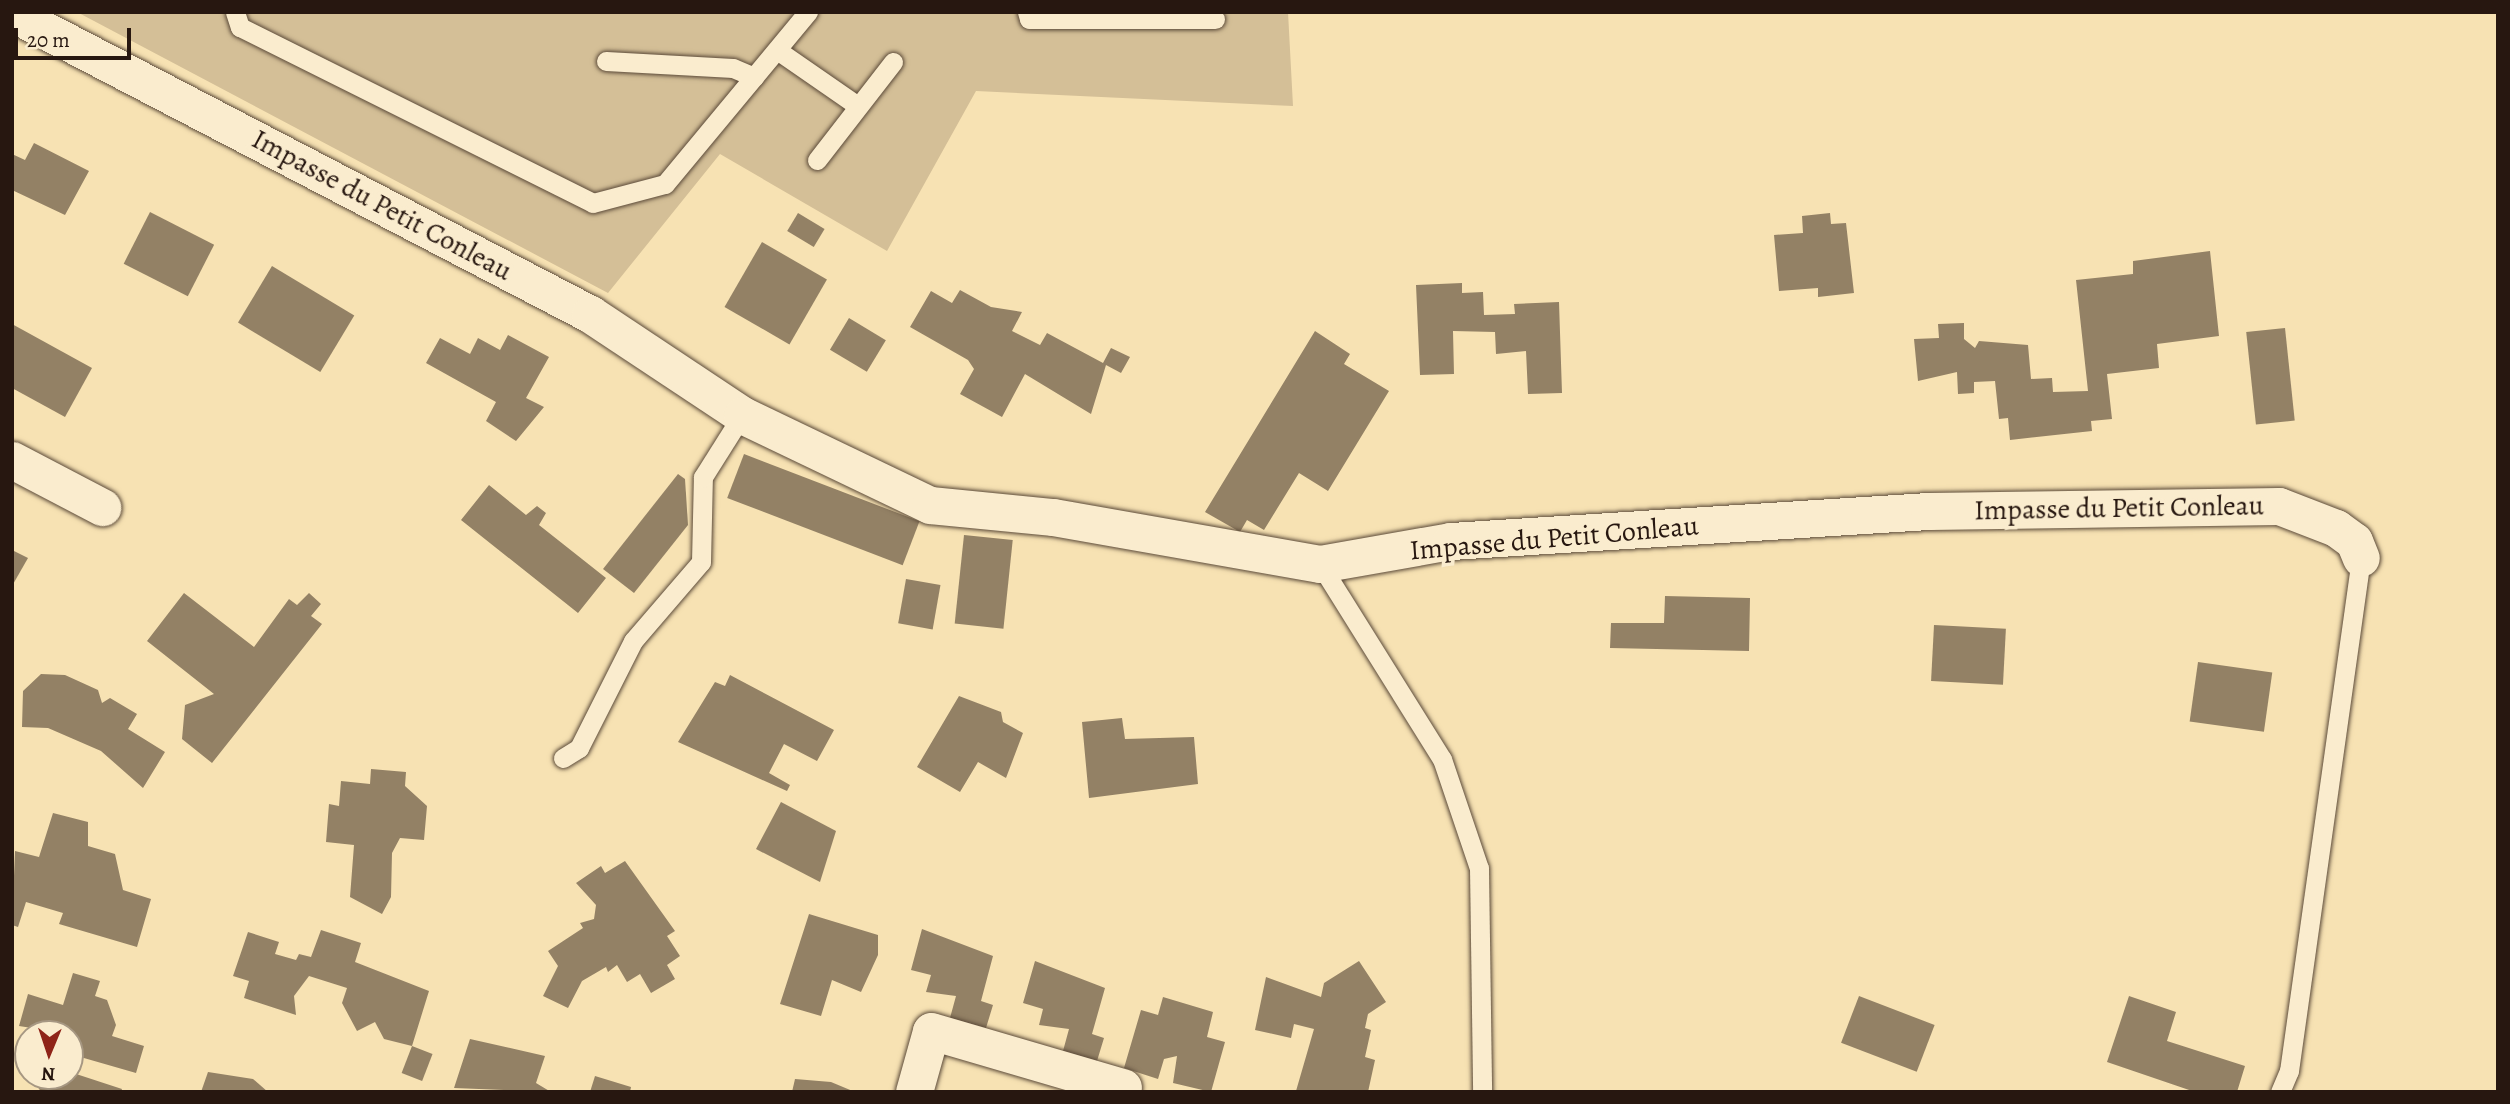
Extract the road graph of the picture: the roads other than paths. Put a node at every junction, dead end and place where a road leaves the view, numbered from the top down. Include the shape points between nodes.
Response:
1 (235, 12) edge
2 (808, 12) edge
3 (1027, 12) edge
4 (12, 13) edge
5 (1215, 19) dead end
6 (777, 50) junction
7 (606, 61) dead end
8 (893, 62) dead end
9 (754, 77) junction
10 (858, 106) junction
11 (817, 160) dead end
12 (742, 415) junction
13 (12, 460) edge
14 (102, 507) dead end
15 (2361, 558) joint
16 (1320, 564) junction
17 (563, 758) dead end
18 (1123, 1087) dead end
19 (914, 1092) edge
20 (1482, 1092) edge
21 (2280, 1092) edge

1 - 9 lane via 240,27 593,203 665,184
2 - 6 lane
3 - 5 lane via 1029,19
4 - 12 street, Impasse du Petit Conleau via 590,314
6 - 9 lane
6 - 10 lane
7 - 9 lane via 733,68
8 - 10 lane
10 - 11 lane
12 - 16 street, Impasse du Petit Conleau via 930,505 1054,517
12 - 17 lane via 703,477 701,562 633,640 579,748
13 - 14 street
15 - 16 street, Impasse du Petit Conleau via 2354,541 2308,513 2182,503 1929,511 1451,541
15 - 21 lane, Impasse du Petit Conleau via 2289,1071
16 - 20 lane via 1442,759 1479,868
18 - 19 street via 931,1031

